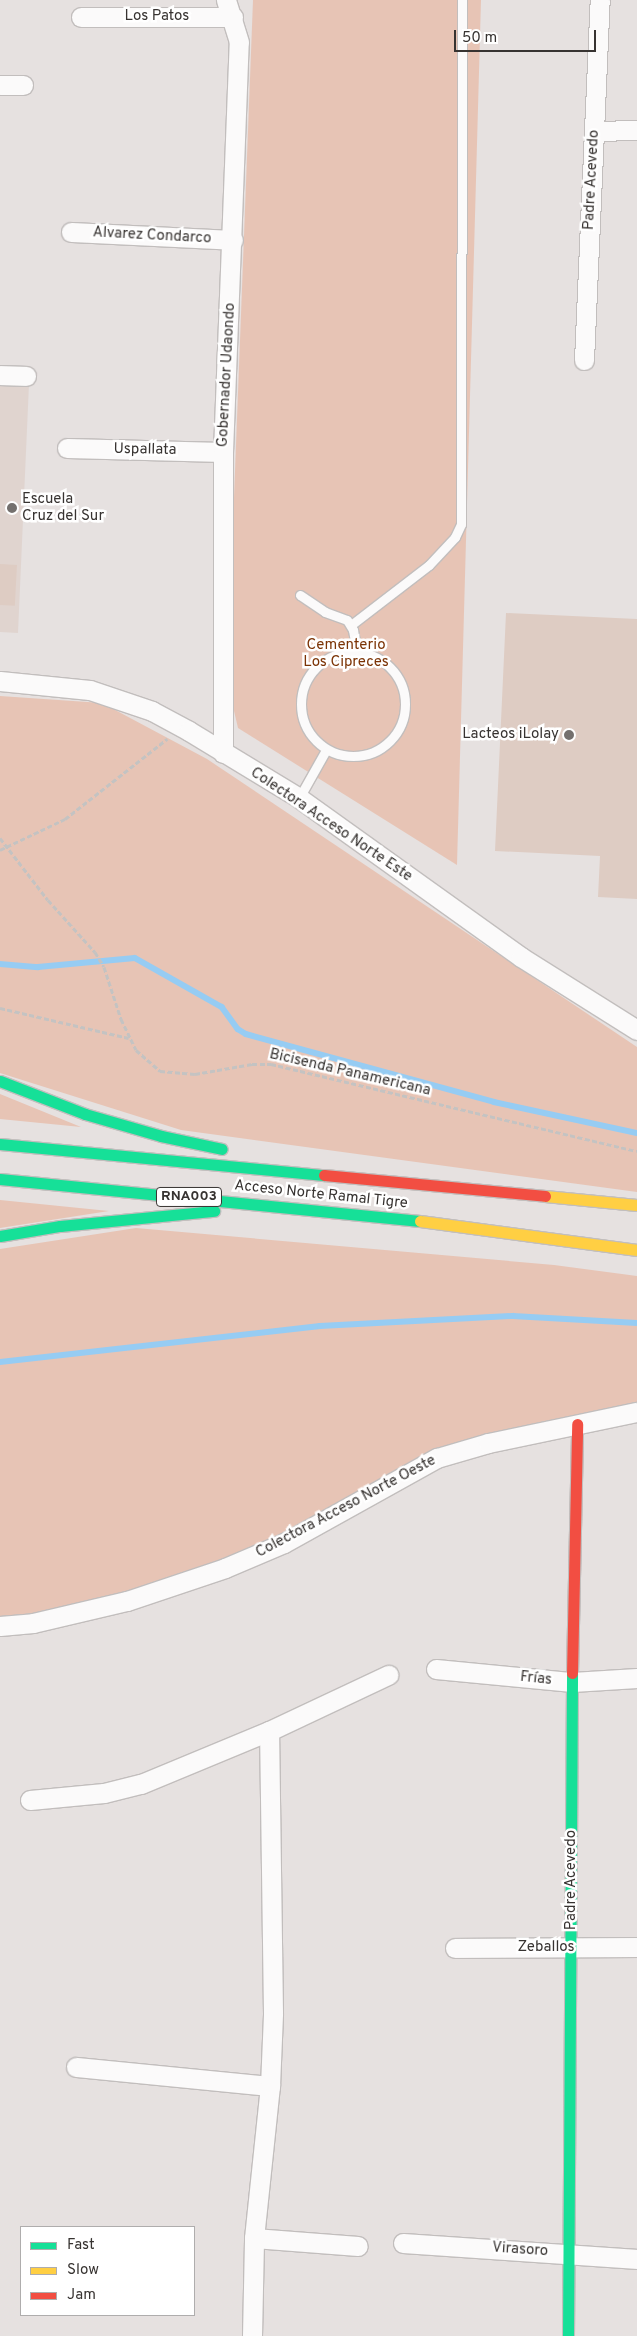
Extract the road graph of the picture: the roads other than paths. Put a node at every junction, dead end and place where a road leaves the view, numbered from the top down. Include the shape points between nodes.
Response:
1 (226, 0) edge
2 (462, 0) edge
3 (600, 0) edge
4 (81, 17) dead end
5 (234, 17) junction
6 (0, 85) edge
7 (23, 85) dead end
8 (637, 130) edge
9 (595, 131) junction
10 (71, 232) dead end
11 (233, 240) junction
12 (584, 360) dead end
13 (0, 375) edge
14 (26, 376) dead end
15 (67, 448) dead end
16 (223, 452) junction
17 (300, 596) dead end
18 (351, 625) junction
19 (357, 652) junction
20 (0, 681) edge
21 (326, 750) junction
22 (223, 753) junction
23 (298, 798) junction
24 (637, 1030) edge
25 (0, 1081) edge
26 (0, 1144) edge
27 (236, 1151) dead end
28 (255, 1155) dead end
29 (359, 1176) junction
30 (0, 1179) edge
31 (637, 1205) edge
32 (378, 1215) junction
33 (0, 1236) edge
34 (637, 1250) edge
35 (637, 1412) edge
36 (578, 1424) junction
37 (0, 1626) edge
38 (436, 1669) dead end
39 (388, 1675) dead end
40 (637, 1678) edge
41 (572, 1682) junction
42 (269, 1732) junction
43 (30, 1800) dead end
44 (637, 1947) edge
45 (455, 1948) dead end
46 (571, 1948) junction
47 (76, 2067) dead end
48 (270, 2086) junction
49 (254, 2238) junction
50 (403, 2243) dead end
51 (358, 2246) dead end
52 (570, 2253) junction
53 (637, 2258) edge
54 (252, 2336) edge
55 (568, 2336) edge

1 - 5 street, Gobernador Udaondo
2 - 18 lane via 461,524 455,537 429,565
3 - 9 street, Padre Acevedo
4 - 5 street, Los Patos
5 - 11 street, Gobernador Udaondo via 239,42
6 - 7 street
8 - 9 street
9 - 12 street, Padre Acevedo
10 - 11 street, Alvarez Condarco
11 - 16 street, Gobernador Udaondo
13 - 14 street
15 - 16 street, Uspallata
16 - 22 street, Gobernador Udaondo
17 - 18 lane
18 - 19 lane
19 - 21 lane via 340,653 324,660 311,673 303,689 300,706 304,723 313,739
19 - 21 lane via 376,656 391,667 402,683 406,701 404,720 395,737 381,750 363,756 344,757
20 - 22 street, Colectora Acceso Norte Este via 90,690 130,702 182,727
21 - 23 lane
22 - 23 street, Colectora Acceso Norte Este
23 - 24 street, Colectora Acceso Norte Este via 521,957
25 - 27 main road via 85,1114 161,1136
26 - 29 main road, Acceso Norte Ramal Tigre / RNA003
28 - 29 main road
29 - 31 main road, Acceso Norte Ramal Tigre / RNA003
30 - 32 main road, Acceso Norte Ramal Tigre / RNA003
32 - 33 main road via 228,1210 60,1226
32 - 34 main road, Acceso Norte Ramal Tigre / RNA003
35 - 36 street, Colectora Acceso Norte Oeste
36 - 37 street, Colectora Acceso Norte Oeste via 437,1458 284,1543 225,1568 127,1601 33,1623
36 - 41 main road, Padre Acevedo
38 - 41 street, Frías
39 - 42 street
40 - 41 street, Frías
41 - 46 main road, Padre Acevedo
42 - 43 street via 142,1784 104,1794
42 - 48 street via 273,2013
44 - 46 street, Zeballos
45 - 46 street, Zeballos
46 - 52 main road, Padre Acevedo
47 - 48 street
48 - 49 street
49 - 51 street
49 - 54 street
50 - 52 street, Virasoro
52 - 53 street, Virasoro
52 - 55 main road, Padre Acevedo

